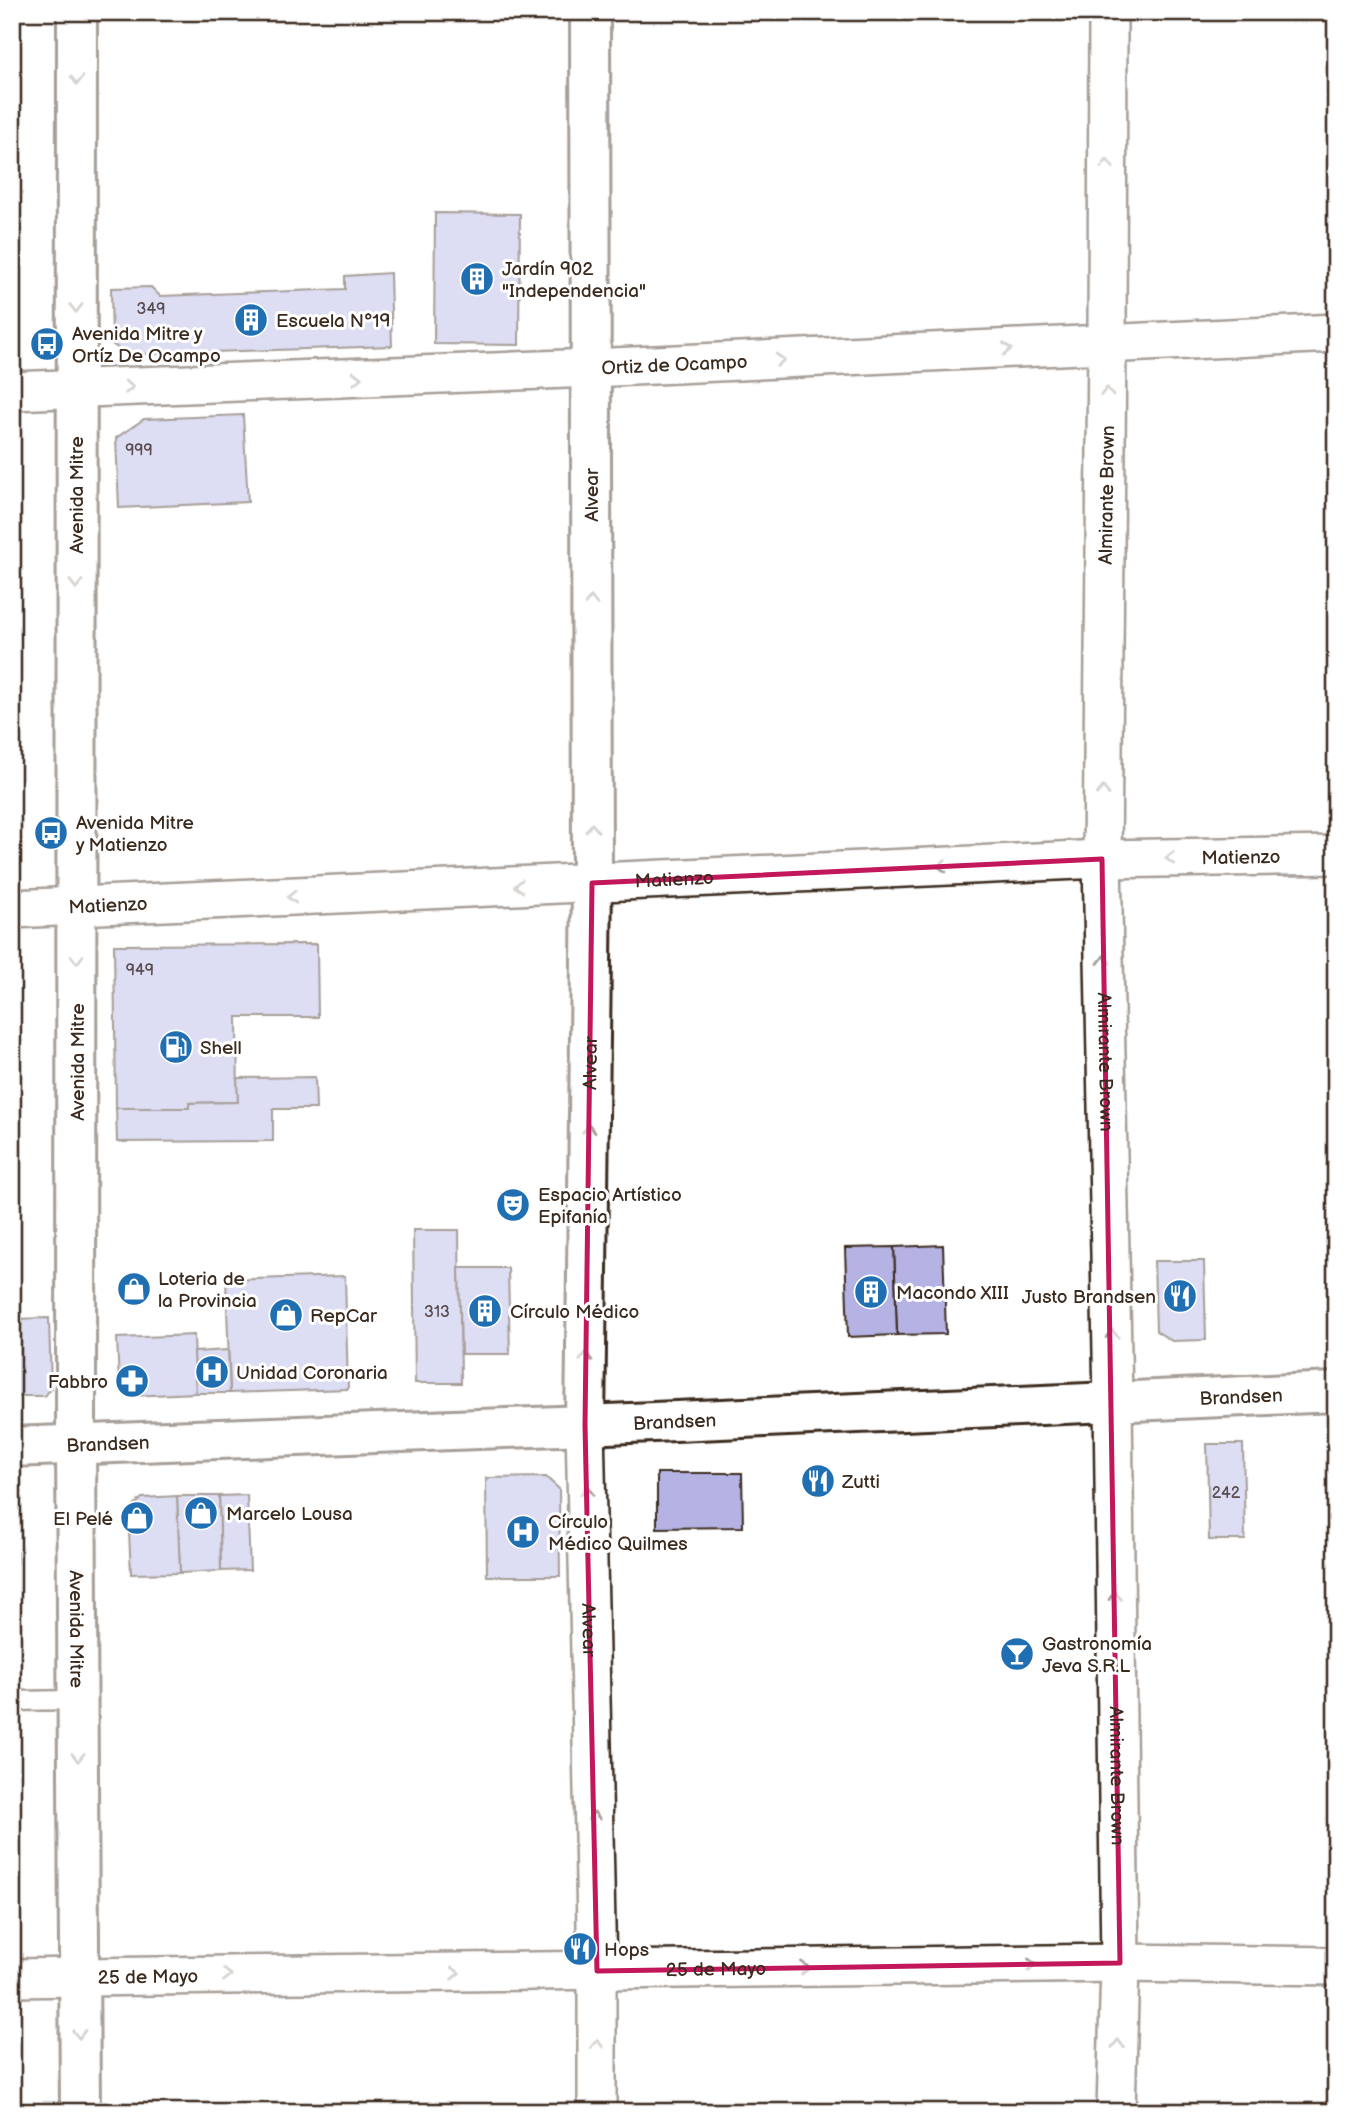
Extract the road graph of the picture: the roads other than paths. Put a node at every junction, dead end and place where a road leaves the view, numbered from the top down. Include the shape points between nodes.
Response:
1 (77, 12) edge
2 (590, 12) edge
3 (1108, 12) edge
4 (1336, 333) edge
5 (1107, 344) junction
6 (591, 368) junction
7 (76, 390) junction
8 (12, 391) edge
9 (1336, 855) edge
10 (1102, 859) junction
11 (592, 883) junction
12 (77, 907) junction
13 (12, 909) edge
14 (1336, 1392) edge
15 (1113, 1402) junction
16 (585, 1425) junction
17 (76, 1444) junction
18 (12, 1447) edge
19 (78, 1700) junction
20 (12, 1701) edge
21 (1120, 1963) junction
22 (1336, 1966) edge
23 (597, 1971) junction
24 (78, 1977) junction
25 (12, 1978) edge
26 (80, 2112) edge
27 (597, 2112) edge
28 (1116, 2112) edge

1 -> 7 main road, Avenida Mitre
2 - 6 main road, Alvear
5 -> 3 street, Almirante Brown
4 - 5 street, Ortiz de Ocampo
6 -> 5 street, Ortiz de Ocampo
10 -> 5 street, Almirante Brown
7 -> 6 street, Ortiz de Ocampo
11 -> 6 main road, Alvear
7 - 8 street, Ortiz de Ocampo
7 -> 12 main road, Avenida Mitre
9 -> 10 street, Matienzo
10 -> 11 street, Matienzo
15 -> 10 street, Almirante Brown
11 -> 12 street, Matienzo
16 -> 11 main road, Alvear
12 - 13 street, Matienzo
12 -> 17 main road, Avenida Mitre
14 - 15 main road, Brandsen
15 - 16 main road, Brandsen
21 -> 15 street, Almirante Brown
16 - 17 main road, Brandsen
23 -> 16 street, Alvear
17 - 18 main road, Brandsen
17 - 19 main road, Avenida Mitre
19 - 20 lane
19 -> 24 main road, Avenida Mitre
21 - 22 street, 25 de Mayo
23 -> 21 street, 25 de Mayo
28 -> 21 street, Almirante Brown
24 -> 23 street, 25 de Mayo
27 -> 23 street, Alvear
24 - 25 street, 25 de Mayo
24 -> 26 main road, Avenida Mitre

